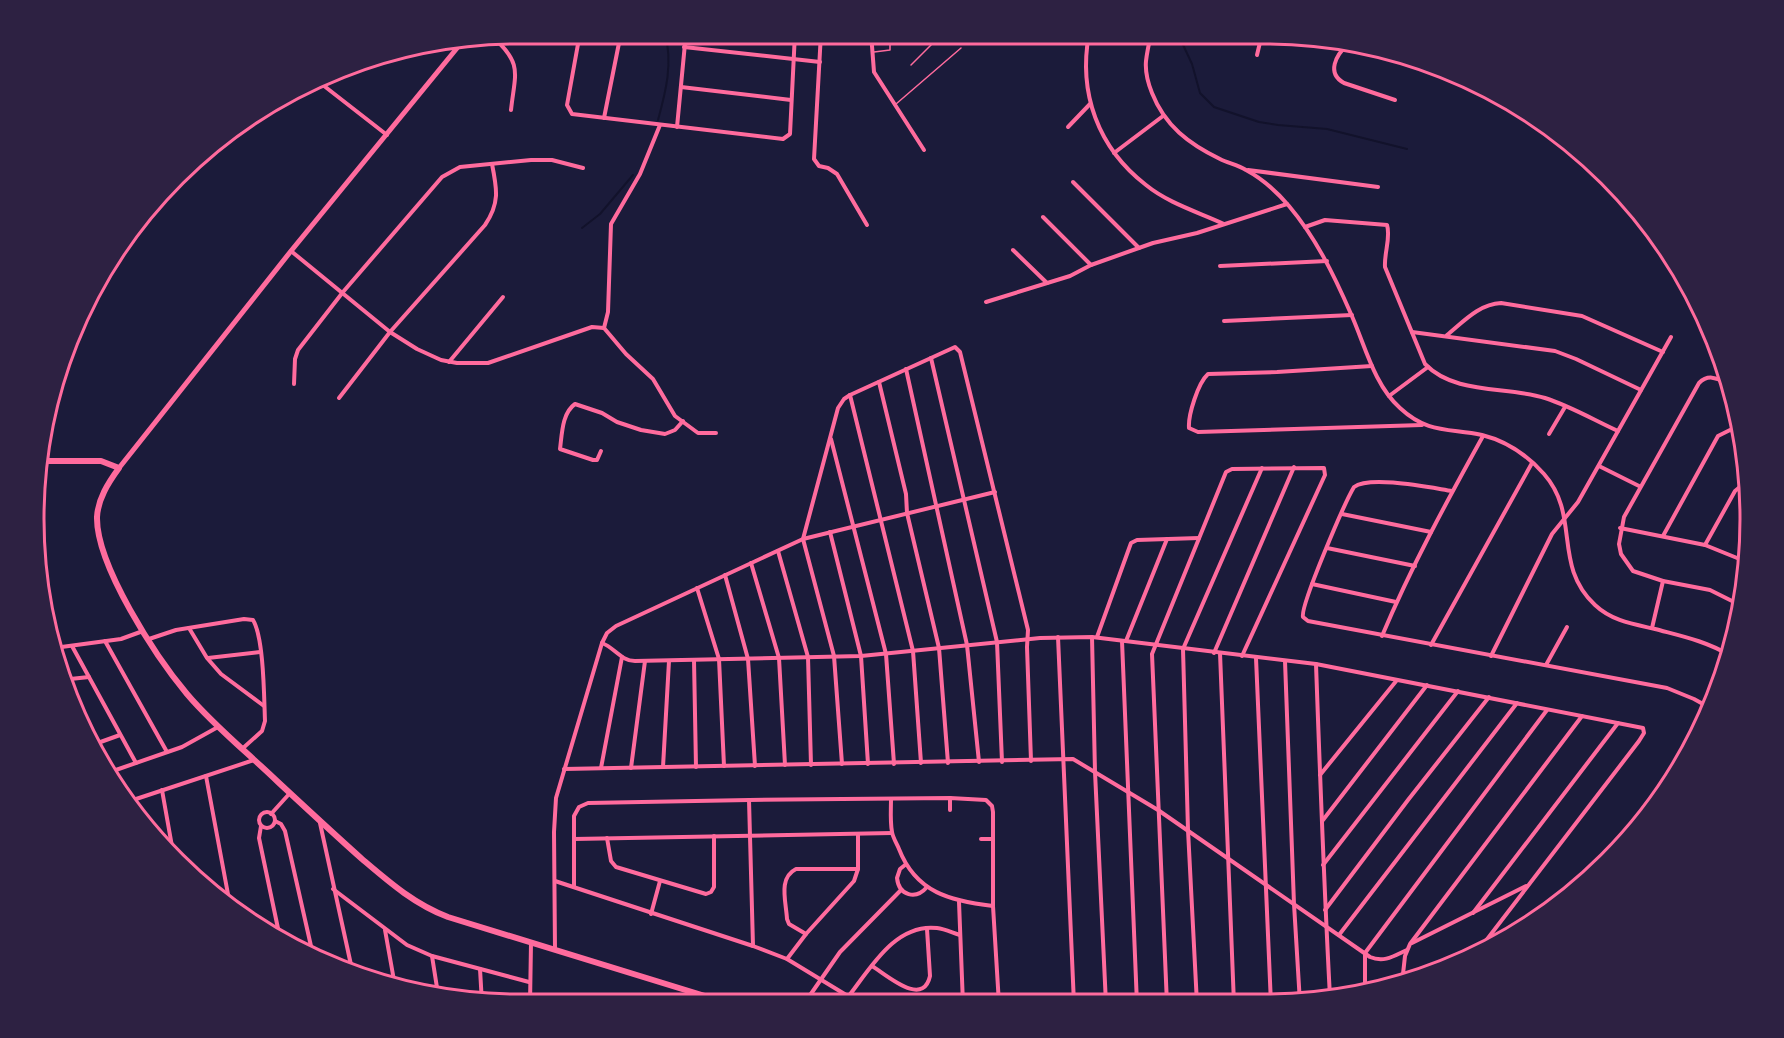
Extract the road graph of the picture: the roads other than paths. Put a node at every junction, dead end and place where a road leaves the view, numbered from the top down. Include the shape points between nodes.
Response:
1 (578, 43) edge
2 (619, 43) edge
3 (685, 43) edge
4 (795, 43) edge
5 (821, 43) edge
6 (870, 43) edge
7 (890, 43) edge
8 (933, 43) edge
9 (1087, 43) edge
10 (1149, 43) edge
11 (1260, 43) edge
12 (501, 44) edge
13 (684, 47) junction
14 (457, 48) edge
15 (961, 48) dead end
16 (1343, 51) edge
17 (871, 52) junction
18 (1257, 55) dead end
19 (794, 59) junction
20 (820, 62) junction
21 (911, 65) dead end
22 (324, 86) edge
23 (681, 87) junction
24 (792, 100) junction
25 (1395, 100) dead end
26 (1091, 104) junction
27 (895, 105) junction
28 (511, 110) dead end
29 (1163, 116) junction
30 (604, 118) junction
31 (660, 125) junction
32 (677, 127) junction
33 (1068, 128) dead end
34 (387, 136) junction
35 (924, 150) dead end
36 (1114, 153) junction
37 (492, 164) junction
38 (583, 168) dead end
39 (1246, 170) junction
40 (1073, 182) dead end
41 (1378, 186) dead end
42 (1287, 204) junction
43 (1043, 216) dead end
44 (867, 225) dead end
45 (1224, 225) junction
46 (1305, 227) junction
47 (1139, 248) junction
48 (1014, 250) dead end
49 (291, 251) junction
50 (1327, 261) junction
51 (1091, 265) junction
52 (1220, 266) dead end
53 (1047, 284) junction
54 (343, 292) junction
55 (503, 297) dead end
56 (986, 302) dead end
57 (1352, 315) junction
58 (1224, 321) dead end
59 (604, 328) junction
60 (390, 332) junction
61 (1411, 332) junction
62 (1446, 335) junction
63 (1671, 337) dead end
64 (1663, 352) junction
65 (931, 358) junction
66 (449, 362) junction
67 (1372, 366) junction
68 (1428, 368) junction
69 (906, 369) junction
70 (1719, 380) edge
71 (879, 382) junction
72 (294, 384) dead end
73 (1641, 390) junction
74 (850, 395) junction
75 (1389, 396) junction
76 (339, 398) dead end
77 (1564, 406) junction
78 (683, 421) junction
79 (1423, 425) junction
80 (1618, 431) junction
81 (1732, 431) edge
82 (716, 433) dead end
83 (1549, 434) dead end
84 (1483, 436) junction
85 (831, 439) junction
86 (601, 451) dead end
87 (48, 461) edge
88 (1532, 463) junction
89 (1599, 466) junction
90 (1294, 467) junction
91 (119, 468) junction
92 (1262, 468) junction
93 (1639, 486) junction
94 (1739, 488) edge
95 (1452, 491) junction
96 (994, 492) junction
97 (964, 500) junction
98 (936, 506) junction
99 (907, 513) junction
100 (1342, 514) junction
101 (1566, 518) junction
102 (879, 520) junction
103 (853, 527) junction
104 (1620, 528) junction
105 (830, 532) junction
106 (1431, 532) junction
107 (1663, 536) junction
108 (1199, 538) junction
109 (803, 539) junction
110 (1167, 539) junction
111 (1705, 545) junction
112 (1327, 548) junction
113 (777, 551) junction
114 (1738, 558) edge
115 (752, 562) junction
116 (1415, 566) junction
117 (725, 575) junction
118 (1664, 581) junction
119 (1312, 584) junction
120 (697, 588) junction
121 (1733, 601) edge
122 (1396, 602) junction
123 (189, 627) junction
124 (1567, 627) dead end
125 (1652, 628) junction
126 (144, 631) junction
127 (1382, 636) junction
128 (1058, 637) junction
129 (1095, 637) junction
130 (149, 639) junction
131 (1028, 639) junction
132 (105, 641) junction
133 (1124, 641) junction
134 (998, 642) junction
135 (602, 643) junction
136 (967, 645) junction
137 (1155, 645) junction
138 (1431, 645) junction
139 (72, 646) junction
140 (62, 647) edge
141 (939, 648) junction
142 (1183, 649) junction
143 (913, 651) junction
144 (1721, 651) edge
145 (260, 652) junction
146 (1217, 653) junction
147 (886, 654) junction
148 (834, 656) junction
149 (861, 656) junction
150 (1242, 656) junction
151 (1491, 656) junction
152 (622, 657) junction
153 (808, 657) junction
154 (207, 658) junction
155 (748, 658) junction
156 (779, 658) junction
157 (1256, 658) junction
158 (719, 659) junction
159 (694, 660) junction
160 (645, 661) junction
161 (669, 661) junction
162 (1285, 661) junction
163 (1316, 664) junction
164 (1546, 665) junction
165 (89, 677) junction
166 (72, 679) edge
167 (1397, 680) junction
168 (1427, 685) junction
169 (1458, 691) junction
170 (1489, 697) junction
171 (1517, 703) junction
172 (1703, 704) edge
173 (264, 706) junction
174 (1547, 710) junction
175 (1583, 716) junction
176 (1618, 723) junction
177 (219, 727) junction
178 (121, 735) junction
179 (100, 742) edge
180 (242, 749) junction
181 (167, 752) junction
182 (1062, 759) junction
183 (254, 760) junction
184 (1031, 760) junction
185 (979, 762) junction
186 (1002, 762) junction
187 (136, 763) junction
188 (921, 763) junction
189 (948, 763) junction
190 (868, 764) junction
191 (894, 764) junction
192 (785, 765) junction
193 (811, 765) junction
194 (842, 765) junction
195 (724, 766) junction
196 (755, 766) junction
197 (663, 767) junction
198 (696, 767) junction
199 (601, 768) junction
200 (631, 768) junction
201 (564, 769) junction
202 (116, 770) edge
203 (1095, 772) junction
204 (1320, 775) junction
205 (206, 776) junction
206 (162, 790) junction
207 (1127, 792) junction
208 (290, 793) junction
209 (950, 798) junction
210 (136, 799) edge
211 (891, 799) junction
212 (749, 800) junction
213 (950, 810) dead end
214 (1158, 810) junction
215 (271, 814) junction
216 (1323, 820) junction
217 (274, 821) junction
218 (320, 822) junction
219 (261, 826) junction
220 (1188, 830) junction
221 (892, 833) junction
222 (858, 834) junction
223 (750, 835) junction
224 (714, 836) junction
225 (574, 838) junction
226 (607, 838) junction
227 (981, 839) dead end
228 (993, 839) junction
229 (171, 843) edge
230 (1226, 857) junction
231 (905, 865) junction
232 (1323, 865) junction
233 (858, 869) junction
234 (660, 880) junction
235 (555, 881) junction
236 (1265, 884) junction
237 (1527, 886) junction
238 (574, 887) junction
239 (927, 887) junction
240 (333, 889) junction
241 (901, 890) junction
242 (228, 894) edge
243 (959, 902) junction
244 (1294, 904) junction
245 (993, 906) junction
246 (1325, 910) junction
247 (1473, 913) junction
248 (651, 914) junction
249 (1326, 926) junction
250 (277, 928) edge
251 (927, 929) junction
252 (385, 930) junction
253 (806, 934) junction
254 (960, 935) junction
255 (1339, 935) junction
256 (1487, 939) edge
257 (531, 943) junction
258 (1410, 944) junction
259 (311, 946) edge
260 (753, 946) junction
261 (1407, 950) junction
262 (555, 951) junction
263 (1365, 953) junction
264 (432, 956) junction
265 (787, 959) junction
266 (350, 963) edge
267 (872, 966) junction
268 (480, 969) junction
269 (1403, 973) edge
270 (393, 977) edge
271 (820, 980) junction
272 (529, 982) junction
273 (1365, 983) edge
274 (437, 987) edge
275 (1330, 990) edge
276 (481, 992) edge
277 (1299, 993) edge
278 (530, 994) edge
279 (698, 994) edge
280 (810, 994) edge
281 (843, 994) edge
282 (850, 994) edge
283 (963, 994) edge
284 (998, 994) edge
285 (1074, 994) edge
286 (1106, 994) edge
287 (1137, 994) edge
288 (1167, 994) edge
289 (1196, 994) edge
290 (1233, 994) edge
291 (1270, 994) edge

1 - 30 street via 569,111
2 - 30 street
3 - 13 street
4 - 19 street
5 - 20 street
6 - 17 street
7 - 17 lane via 890,50
8 - 21 lane
9 - 26 street
10 - 29 street via 1146,74
11 - 18 street
12 - 28 street via 514,63
13 - 19 street
13 - 23 street
14 - 34 main road
15 - 27 lane
16 - 25 street via 1333,69 1340,81
17 - 27 street via 874,72
19 - 20 street
19 - 24 street
20 - 44 street via 814,159 819,166 837,174
22 - 34 street
23 - 24 street
23 - 32 street
24 - 32 street via 787,138
26 - 33 street
26 - 36 street via 1102,136
27 - 35 street
29 - 36 street
29 - 39 street via 1204,151
30 - 31 street
31 - 32 street
31 - 59 street via 640,174 611,224 608,317
34 - 49 main road
36 - 45 street via 1147,186
37 - 38 street via 552,160
37 - 54 street via 459,167 442,177
37 - 60 street via 497,187 493,213
39 - 41 street
39 - 42 street
40 - 47 street
42 - 45 street
42 - 46 street
43 - 51 street
45 - 47 street
46 - 50 street
46 - 61 street via 1325,220 1387,225 1385,267
47 - 51 street
48 - 53 street
49 - 54 street
49 - 91 main road
50 - 52 street
50 - 57 street
51 - 53 street
53 - 56 street
54 - 60 street
54 - 72 street via 298,350
55 - 66 street
57 - 58 street
57 - 67 street
59 - 66 street via 592,327 488,363
59 - 78 street via 653,379 675,416
60 - 66 street via 433,358
60 - 76 street
61 - 62 street
61 - 68 street
62 - 64 street via 1480,309 1501,303 1582,316
62 - 73 street via 1555,351
63 - 64 street
64 - 73 street
65 - 69 street
65 - 96 street via 952,348 960,352
65 - 97 street
67 - 75 street
67 - 79 street via 1208,374 1198,389 1188,422 1190,430
68 - 75 street
68 - 77 street via 1445,380 1532,394
69 - 71 street
69 - 98 street
70 - 93 street via 1707,377 1699,383
71 - 74 street
71 - 99 street
73 - 80 street
74 - 85 street via 838,408
74 - 102 street
75 - 79 street
77 - 80 street
77 - 83 street
78 - 82 street via 698,433
78 - 86 street via 665,434 640,430 575,404 564,421 560,449 593,460
79 - 84 street
80 - 89 street
81 - 107 street via 1714,441
84 - 88 street via 1500,441
84 - 95 street
85 - 103 street
85 - 109 street
87 - 91 main road via 101,461
88 - 101 street via 1556,491
88 - 138 street
89 - 93 street
89 - 101 street
90 - 92 street
90 - 146 street
90 - 150 street via 1321,467 1325,475
91 - 126 main road via 101,497 99,533 116,580
92 - 108 street via 1227,471
92 - 142 street
93 - 104 street
94 - 111 street
95 - 100 street via 1401,483 1361,483 1354,487
95 - 106 street
96 - 97 street
96 - 131 street
97 - 98 street
97 - 134 street
98 - 99 street
98 - 136 street
99 - 102 street
99 - 141 street
100 - 106 street
100 - 112 street
101 - 125 street via 1571,568 1584,593 1596,606 1623,622
101 - 151 street via 1552,534
102 - 103 street
102 - 143 street
103 - 105 street
103 - 147 street
104 - 107 street
104 - 118 street via 1619,544 1626,564 1633,571
105 - 109 street
105 - 149 street
106 - 116 street
107 - 111 street
108 - 110 street
108 - 137 street
109 - 113 street
109 - 148 street
110 - 129 street via 1132,541
110 - 133 street
111 - 114 street
112 - 116 street
112 - 119 street
113 - 115 street
113 - 153 street
115 - 117 street
115 - 156 street
116 - 122 street
117 - 120 street
117 - 155 street
118 - 121 street via 1710,590
118 - 125 street
119 - 122 street
119 - 127 street via 1302,615 1308,621
120 - 135 street via 616,626
120 - 158 street
122 - 127 street
123 - 130 street
123 - 145 street via 249,619 256,626
123 - 154 street
124 - 164 street
125 - 144 street via 1701,641
126 - 130 main road
126 - 132 street
127 - 138 street
128 - 129 street
128 - 131 street
128 - 182 street
129 - 133 street
129 - 203 street
130 - 177 main road via 185,692
131 - 134 street
131 - 184 street
132 - 139 street
132 - 181 street
133 - 137 street
133 - 207 street
134 - 136 street
134 - 186 street
135 - 152 street
135 - 201 street
136 - 141 street
136 - 185 street
137 - 142 street
137 - 214 street via 1152,654
138 - 151 street
139 - 140 street
139 - 165 street
141 - 143 street
141 - 189 street
142 - 146 street
142 - 220 street
143 - 147 street
143 - 188 street
145 - 154 street
145 - 173 street
146 - 150 street
146 - 230 street
147 - 149 street
147 - 191 street
148 - 149 street
148 - 153 street
148 - 194 street
149 - 190 street
150 - 157 street
151 - 164 street
152 - 160 street
152 - 199 street
153 - 156 street
153 - 193 street
154 - 173 street via 221,674
155 - 156 street
155 - 158 street
155 - 196 street
156 - 192 street
157 - 162 street
157 - 236 street
158 - 159 street
158 - 195 street
159 - 161 street
159 - 198 street
160 - 161 street
160 - 200 street
161 - 197 street
162 - 163 street
162 - 244 street
163 - 167 street
163 - 204 street
164 - 172 street via 1667,688
165 - 166 street
165 - 178 street
167 - 168 street
167 - 204 street
168 - 169 street
168 - 216 street
169 - 170 street
169 - 232 street
170 - 171 street
170 - 246 street
171 - 174 street
171 - 255 street
173 - 180 street via 262,731
174 - 175 street
174 - 263 street
175 - 176 street
175 - 258 street
176 - 237 street via 1644,729 1639,741
176 - 247 street
177 - 180 main road
177 - 181 street
178 - 179 street
178 - 187 street
180 - 183 main road
181 - 187 street
182 - 184 street
182 - 203 street via 1073,759
182 - 285 street
183 - 205 street
183 - 208 main road
184 - 186 street
185 - 186 street
185 - 189 street
187 - 202 street
188 - 189 street
188 - 191 street
190 - 191 street
190 - 194 street
192 - 193 street
192 - 196 street
193 - 194 street
195 - 196 street
195 - 198 street
197 - 198 street
197 - 200 street
199 - 200 street
199 - 201 street
201 - 235 street via 554,815
203 - 207 street
203 - 286 street
204 - 216 street
205 - 206 street
205 - 242 street
206 - 210 street
206 - 229 street
207 - 214 street
207 - 287 street
208 - 215 street
208 - 218 main road
209 - 211 street
209 - 213 street
209 - 228 street via 981,798 990,803
211 - 212 street
211 - 221 street
212 - 223 street
212 - 225 street via 588,803 579,807 574,816
214 - 220 street
214 - 288 street
215 - 217 street
215 - 219 street via 262,815
216 - 232 street
217 - 219 street via 268,828
217 - 259 street via 285,831
218 - 240 street
218 - 257 main road via 416,902 448,917
219 - 250 street via 259,838
220 - 230 street
220 - 289 street
221 - 222 street
221 - 231 street
222 - 223 street
222 - 233 street
223 - 224 street
223 - 260 street
224 - 226 street
224 - 234 street via 711,892 706,894
225 - 226 street
225 - 238 street
226 - 234 street via 616,867
227 - 228 street
228 - 245 street
230 - 236 street
230 - 290 street
231 - 239 street
231 - 241 street via 897,878
232 - 246 street
233 - 253 street via 848,888
233 - 253 street via 796,868 789,872 784,880 789,924
234 - 248 street
235 - 238 street
235 - 262 street
236 - 244 street
236 - 291 street
237 - 247 street
237 - 256 street
238 - 248 street
239 - 241 street via 915,895
239 - 243 street
240 - 252 street
240 - 266 street
241 - 271 street via 855,936
243 - 245 street
243 - 254 street
244 - 249 street
244 - 277 street
245 - 284 street
246 - 249 street
247 - 258 street
248 - 260 street
249 - 255 street
249 - 275 street
251 - 254 street
251 - 267 street via 896,940
251 - 267 street via 930,976 925,987 906,988
252 - 264 street
252 - 270 street
253 - 265 street
254 - 283 street
255 - 263 street
257 - 262 main road
257 - 272 street
258 - 261 street
260 - 265 street
261 - 263 street via 1380,960
261 - 269 street
262 - 279 main road
263 - 273 street
264 - 268 street
264 - 274 street
265 - 271 street
267 - 282 street
268 - 272 street
268 - 276 street
271 - 280 street
271 - 281 street
272 - 278 street

